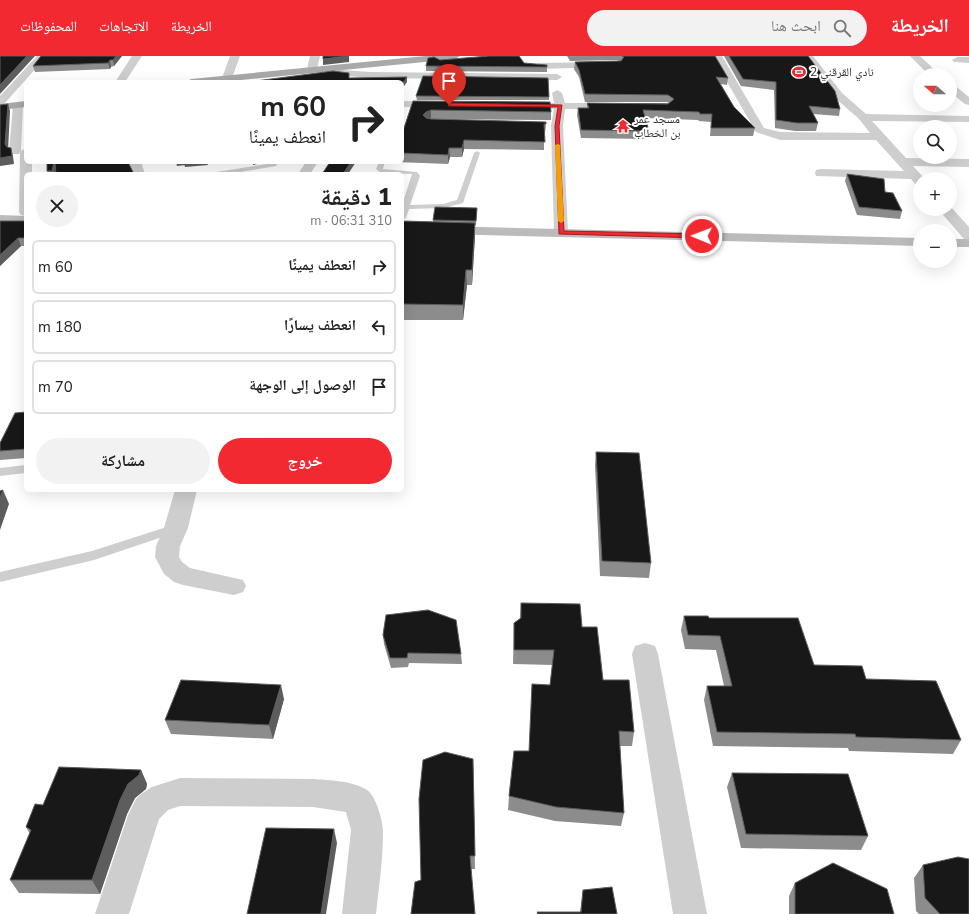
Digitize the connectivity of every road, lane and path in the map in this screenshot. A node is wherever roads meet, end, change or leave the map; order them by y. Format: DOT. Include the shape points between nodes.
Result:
graph roads {
  1 [pos="42,56"];
  2 [pos="137,56"];
  3 [pos="235,56"];
  4 [pos="315,56"];
  5 [pos="717,56"];
  6 [pos="808,56"];
  7 [pos="915,56"];
  8 [pos="458,60"];
  9 [pos="957,60"];
  10 [pos="969,60"];
  11 [pos="617,64"];
  12 [pos="525,66"];
  13 [pos="554,66"];
  14 [pos="928,68"];
  15 [pos="329,72"];
  16 [pos="310,74"];
  17 [pos="227,78"];
  18 [pos="121,80"];
  19 [pos="209,80"];
  20 [pos="260,80"];
  21 [pos="957,93"];
  22 [pos="0,102"];
  23 [pos="969,102"];
  24 [pos="23,103"];
  25 [pos="404,104"];
  26 [pos="449,105"];
  27 [pos="513,105"];
  28 [pos="560,106"];
  29 [pos="629,106"];
  30 [pos="0,107"];
  31 [pos="863,117"];
  32 [pos="969,119"];
  33 [pos="879,137"];
  34 [pos="22,151"];
  35 [pos="0,153"];
  36 [pos="477,153"];
  37 [pos="902,162"];
  38 [pos="381,164"];
  39 [pos="969,164"];
  40 [pos="274,166"];
  41 [pos="230,172"];
  42 [pos="404,172"];
  43 [pos="404,172"];
  44 [pos="821,173"];
  45 [pos="913,174"];
  46 [pos="913,178"];
  47 [pos="24,182"];
  48 [pos="404,207"];
  49 [pos="951,216"];
  50 [pos="0,219"];
  51 [pos="24,220"];
  52 [pos="404,229"];
  53 [pos="561,233"];
  54 [pos="969,236"];
  55 [pos="913,242"];
  56 [pos="957,243"];
  57 [pos="969,243"];
  58 [pos="24,469"];
  59 [pos="0,472"];
  60 [pos="185,492"];
  61 [pos="176,528"];
  62 [pos="0,577"];
  63 [pos="234,586"];
  64 [pos="645,654"];
  65 [pos="112,914"];
  66 [pos="358,914"];
  67 [pos="690,914"];
  1 -- 22 [label="street"];
  2 -- 18 [label="street"];
  3 -- 17 [label="street"];
  4 -- 16 [label="street"];
  5 -- 33 [label="street" via="760,130 764,132 780,136"];
  6 -- 31 [label="street" via="838,95"];
  7 -- 14 [label="street"];
  8 -- 15 [label="main road"];
  8 -- 16 [label="main road"];
  9 -- 10 [label="street"];
  11 -- 13 [label="street"];
  12 -- 13 [label="street"];
  13 -- 15 [label="street" via="370,75"];
  13 -- 28 [label="street" via="553,92"];
  15 -- 16 [label="main road"];
  16 -- 17 [label="main road"];
  16 -- 20 [label="main road"];
  17 -- 19 [label="main road"];
  21 -- 23 [label="street"];
  22 -- 24 [label="main road"];
  24 -- 30 [label="main road"];
  24 -- 34 [label="street"];
  25 -- 26 [label="street"];
  27 -- 28 [label="street"];
  28 -- 29 [label="street"];
  28 -- 53 [label="street" via="553,126"];
  31 -- 32 [label="street"];
  31 -- 33 [label="street"];
  33 -- 37 [label="street"];
  34 -- 35 [label="street"];
  34 -- 47 [label="street"];
  36 -- 48 [label="lane" via="460,201 444,206"];
  37 -- 39 [label="street"];
  37 -- 45 [label="street"];
  38 -- 43 [label="lane" via="379,169 381,170"];
  40 -- 41 [label="lane"];
  42 -- 48 [label="lane" via="415,173 416,176"];
  44 -- 46 [label="street"];
  49 -- 54 [label="street"];
  50 -- 51 [label="street"];
  52 -- 53 [label="street"];
  53 -- 55 [label="street"];
  56 -- 57 [label="street"];
  58 -- 59 [label="lane"];
  60 -- 61 [label="street"];
  61 -- 62 [label="lane" via="94,555"];
  61 -- 63 [label="street" via="168,546 167,557 173,568 183,576"];
  64 -- 67 [label="street"];
  65 -- 66 [label="street" via="147,808 166,794 180,792 312,793 356,800 362,807 367,830"];
}
